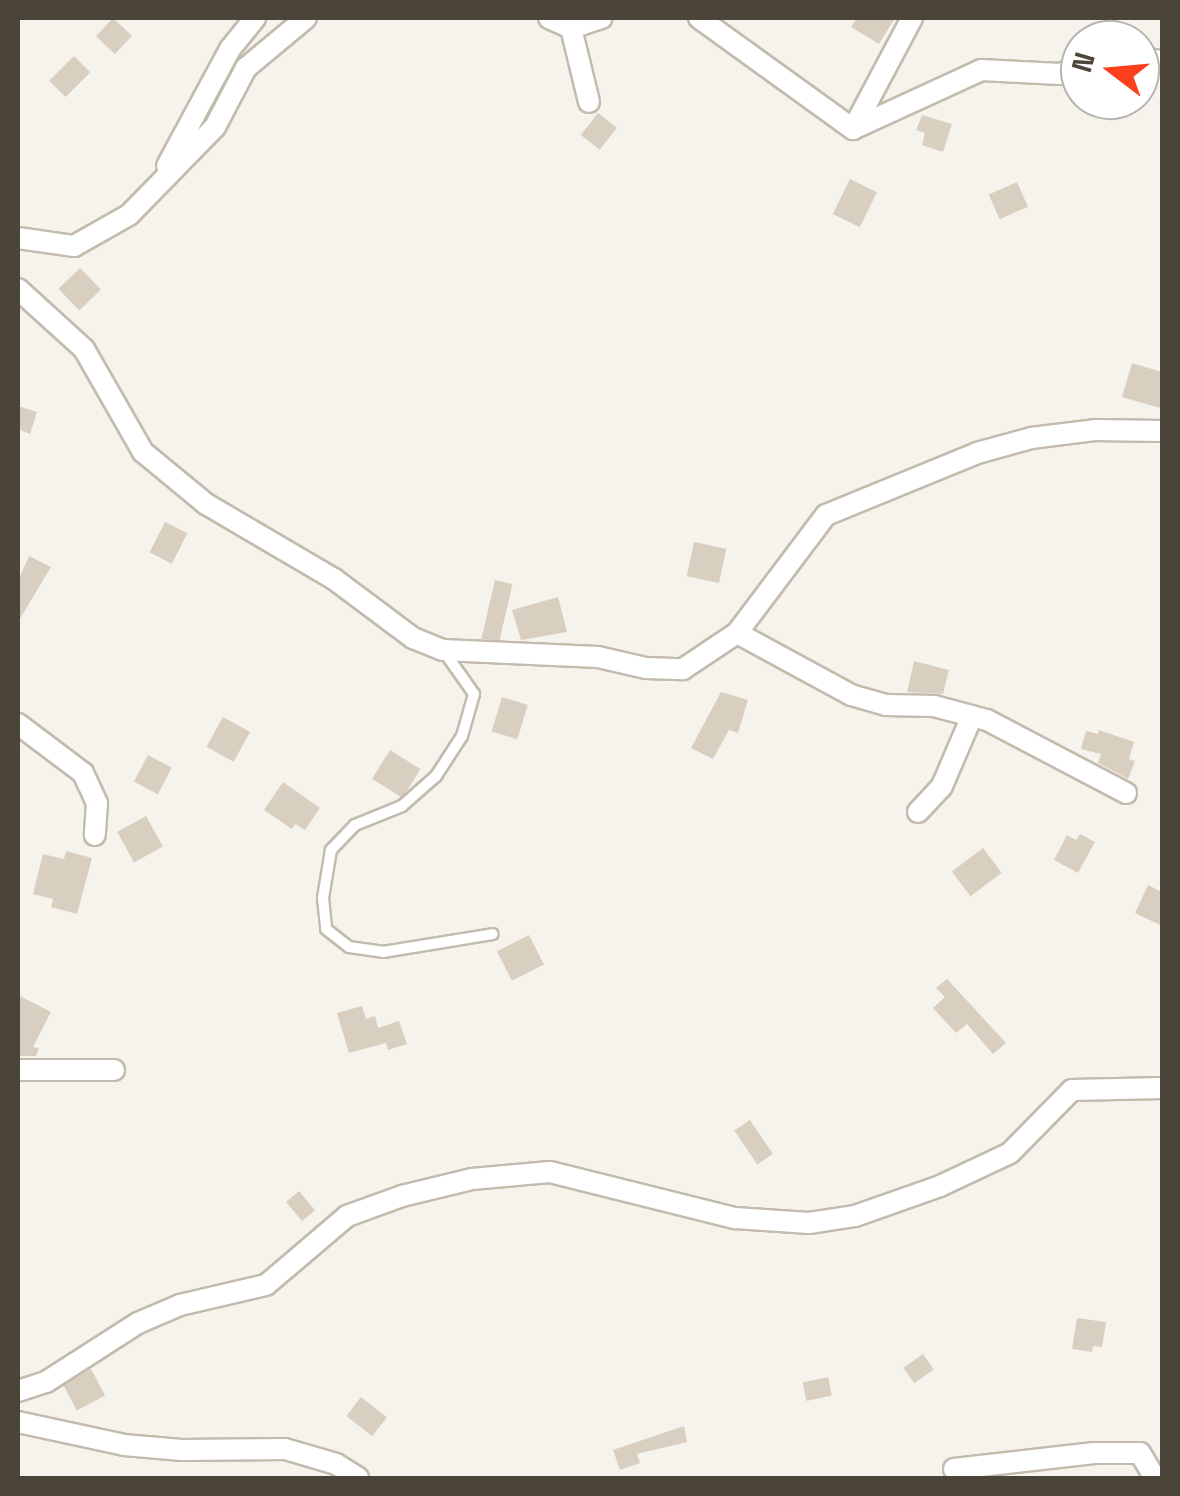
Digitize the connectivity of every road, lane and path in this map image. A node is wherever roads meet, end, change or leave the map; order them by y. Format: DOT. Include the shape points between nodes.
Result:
graph roads {
  1 [pos="254,18"];
  2 [pos="306,18"];
  3 [pos="548,18"];
  4 [pos="601,18"];
  5 [pos="698,18"];
  6 [pos="912,18"];
  7 [pos="571,28"];
  8 [pos="1060,74"];
  9 [pos="589,102"];
  10 [pos="853,129"];
  11 [pos="168,179"];
  12 [pos="18,238"];
  13 [pos="18,288"];
  14 [pos="1162,431"];
  15 [pos="737,633"];
  16 [pos="443,650"];
  17 [pos="972,716"];
  18 [pos="18,724"];
  19 [pos="1126,793"];
  20 [pos="918,812"];
  21 [pos="95,835"];
  22 [pos="493,934"];
  23 [pos="18,1070"];
  24 [pos="114,1070"];
  25 [pos="1162,1088"];
  26 [pos="18,1392"];
  27 [pos="18,1422"];
  28 [pos="954,1469"];
  29 [pos="358,1478"];
  30 [pos="1156,1478"];
  1 -- 11 [label="street" via="164,170"];
  2 -- 11 [label="street" via="246,68 215,127"];
  3 -- 7 [label="street"];
  4 -- 7 [label="street"];
  5 -- 10 [label="street"];
  6 -- 10 [label="street"];
  7 -- 9 [label="street"];
  8 -- 10 [label="street" via="981,70"];
  11 -- 12 [label="street" via="130,215 74,246"];
  13 -- 16 [label="street" via="84,349 143,452 206,504 334,579 413,638"];
  14 -- 15 [label="street" via="1031,438 862,497 826,515"];
  15 -- 16 [label="street" via="683,669 598,657"];
  15 -- 17 [label="street" via="851,696"];
  16 -- 22 [label="lane" via="474,694 462,736 436,776 402,806 355,825 331,850 322,898 326,929 348,947 382,952"];
  17 -- 19 [label="street"];
  17 -- 20 [label="street" via="942,786"];
  18 -- 21 [label="street" via="83,772 97,803"];
  23 -- 24 [label="street"];
  25 -- 26 [label="street" via="1072,1090 1010,1153 940,1186 840,1218 734,1218 550,1172 472,1179 402,1196 346,1216 266,1285 180,1305 138,1323 46,1382"];
  27 -- 29 [label="street" via="182,1450 285,1448"];
  28 -- 30 [label="street" via="1140,1454"];
}
